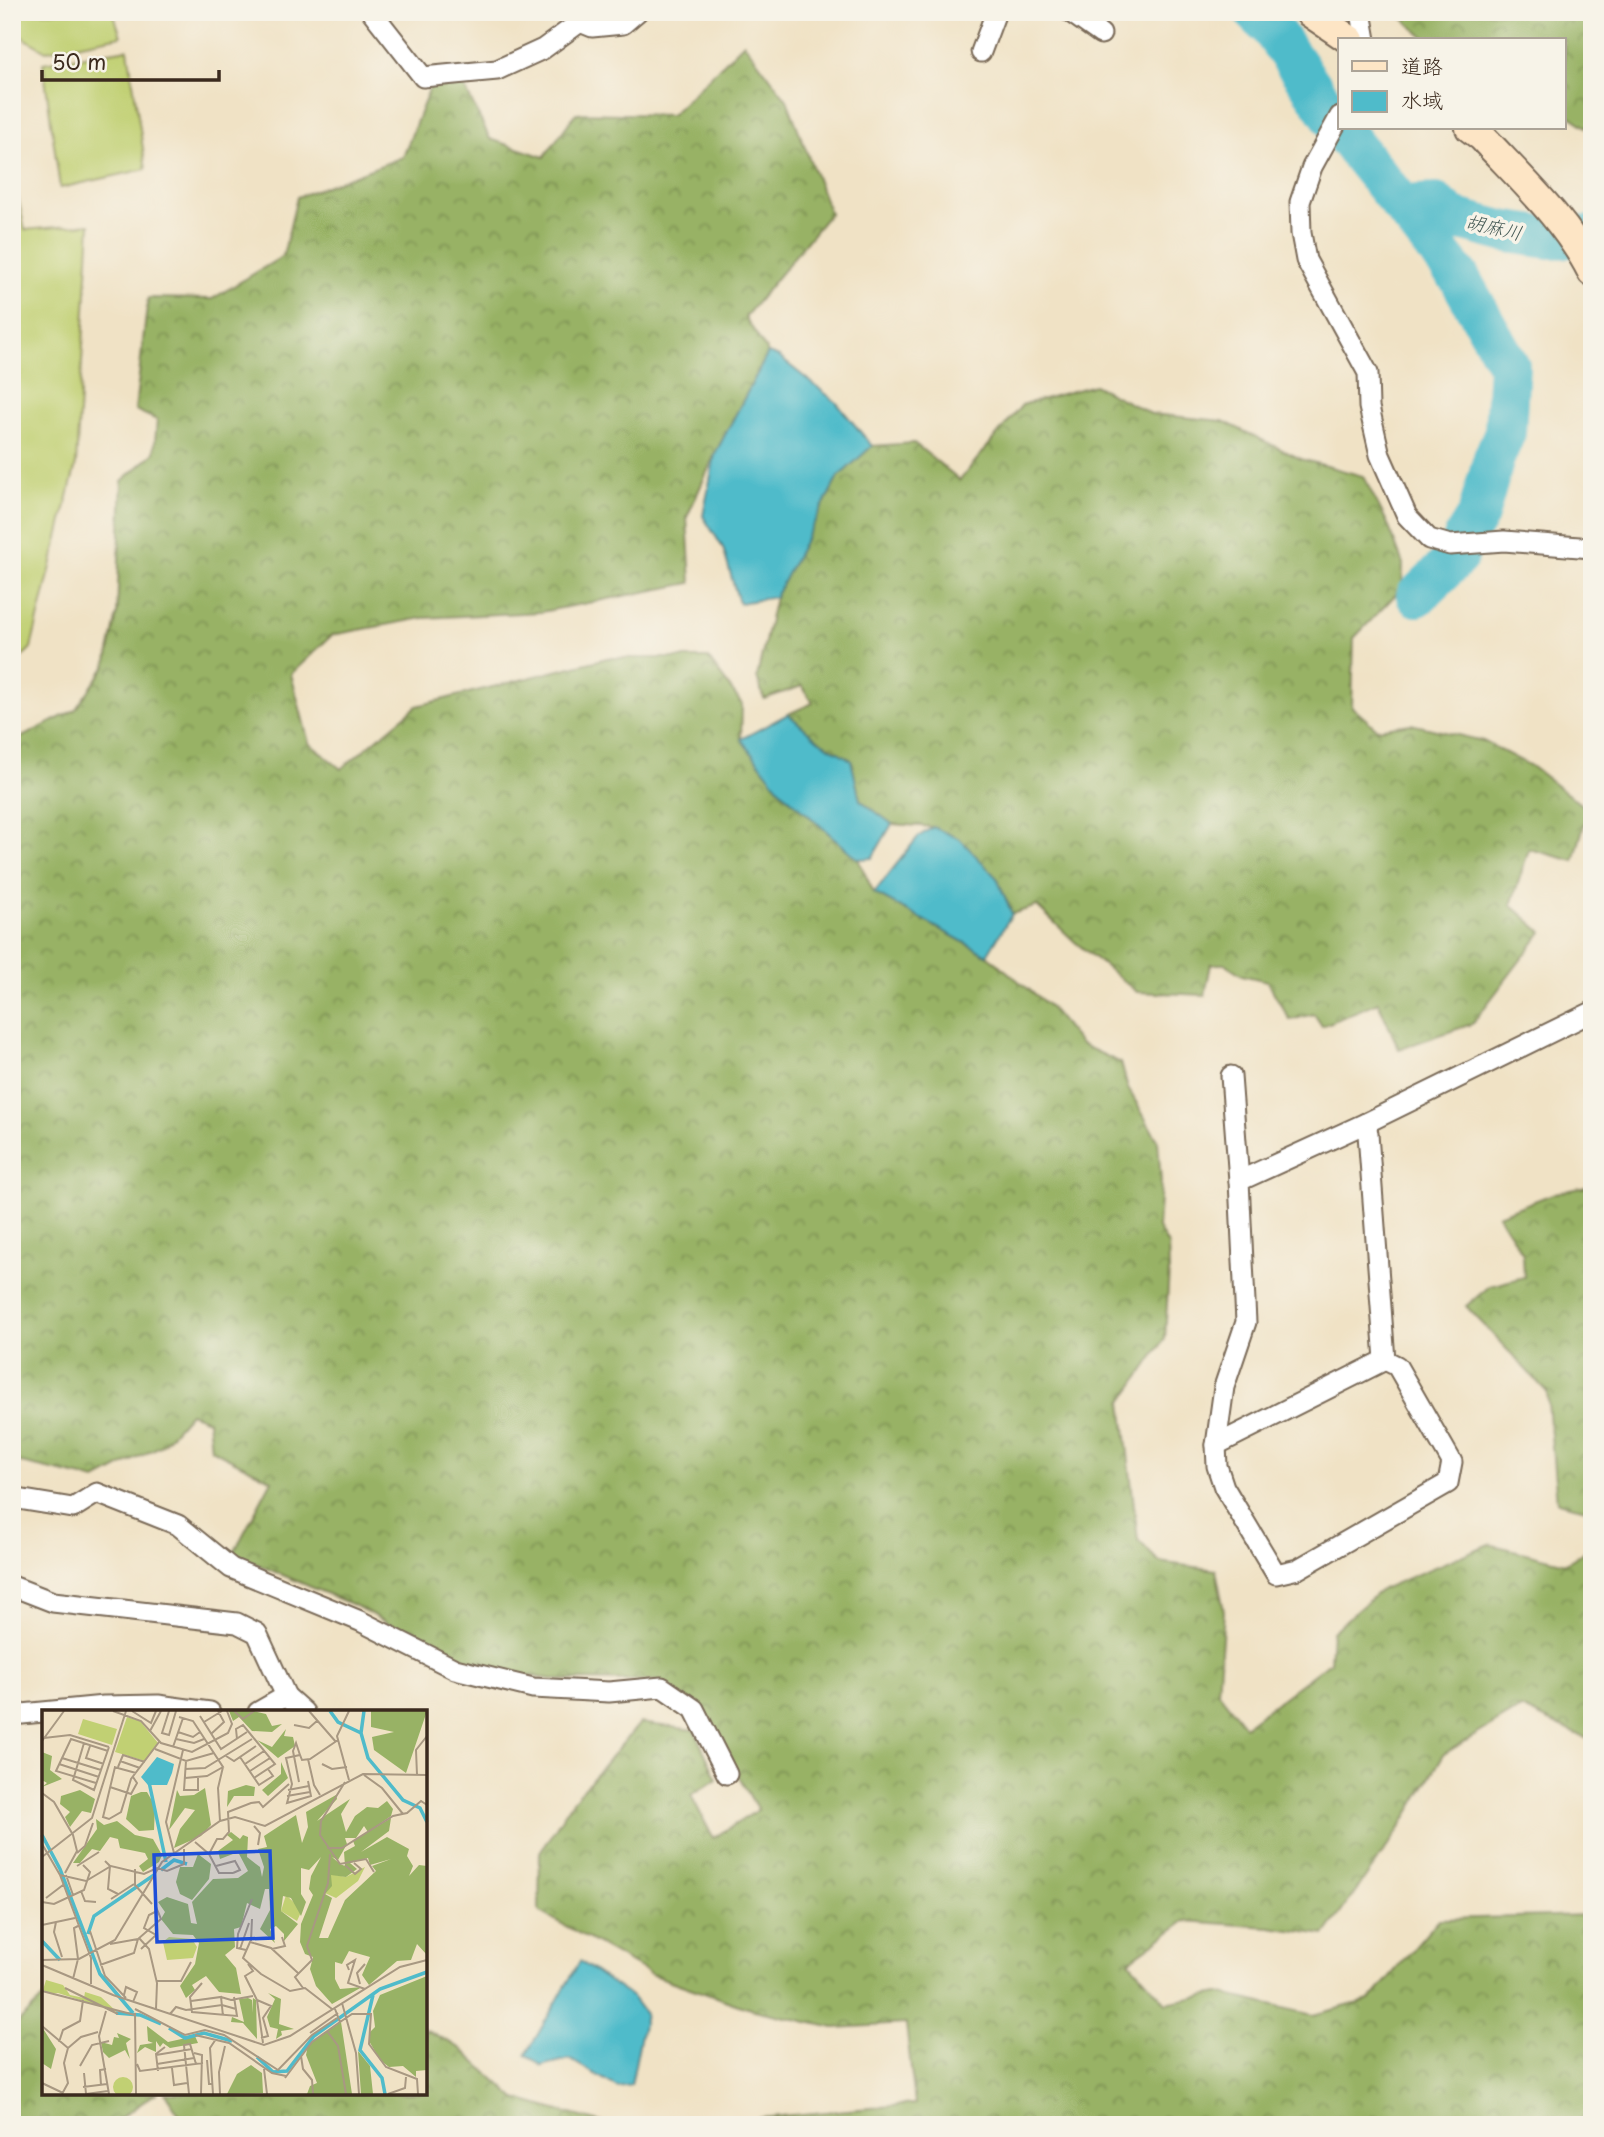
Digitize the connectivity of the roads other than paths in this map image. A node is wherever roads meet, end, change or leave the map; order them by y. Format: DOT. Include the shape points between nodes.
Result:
graph roads {
  1 [pos="372,12"];
  2 [pos="638,12"];
  3 [pos="996,12"];
  4 [pos="1070,12"];
  5 [pos="1309,12"];
  6 [pos="1361,12"];
  7 [pos="579,17"];
  8 [pos="1101,34"];
  9 [pos="1347,38"];
  10 [pos="1366,38"];
  11 [pos="981,52"];
  12 [pos="1338,120"];
  13 [pos="1473,130"];
  14 [pos="1592,272"];
  15 [pos="1592,548"];
  16 [pos="1592,1012"];
  17 [pos="1231,1076"];
  18 [pos="1366,1123"];
  19 [pos="1239,1181"];
  20 [pos="1385,1360"];
  21 [pos="1216,1445"];
  22 [pos="12,1498"];
  23 [pos="12,1586"];
  24 [pos="286,1696"];
  25 [pos="63,1710"];
  26 [pos="195,1710"];
  27 [pos="262,1710"];
  28 [pos="302,1710"];
  29 [pos="42,1712"];
  30 [pos="12,1715"];
  31 [pos="727,1774"];
  1 -- 7 [label="street" via="423,76 497,70 543,49"];
  2 -- 7 [label="street" via="623,24 592,27"];
  3 -- 11 [label="street"];
  4 -- 8 [label="street"];
  5 -- 9 [label="street"];
  6 -- 10 [label="street"];
  12 -- 15 [label="street" via="1312,167 1300,202 1301,233 1306,260 1368,373 1368,407 1380,455 1407,516 1429,539 1450,545 1504,541"];
  13 -- 14 [label="street" via="1559,222"];
  16 -- 18 [label="street"];
  17 -- 19 [label="street"];
  18 -- 19 [label="street"];
  18 -- 20 [label="street"];
  19 -- 21 [label="street" via="1246,1322 1224,1387"];
  20 -- 21 [label="street"];
  20 -- 21 [label="street" via="1397,1366 1452,1462 1448,1483 1298,1569 1276,1574 1224,1487"];
  22 -- 31 [label="street" via="73,1508 97,1493 178,1525 231,1568 360,1621 455,1670 533,1688 609,1692 662,1687 694,1710"];
  23 -- 24 [label="street" via="53,1602 237,1623 257,1633"];
  24 -- 27 [label="street"];
  24 -- 28 [label="street"];
  25 -- 26 [label="street" via="158,1705"];
  29 -- 30 [label="street"];
}
